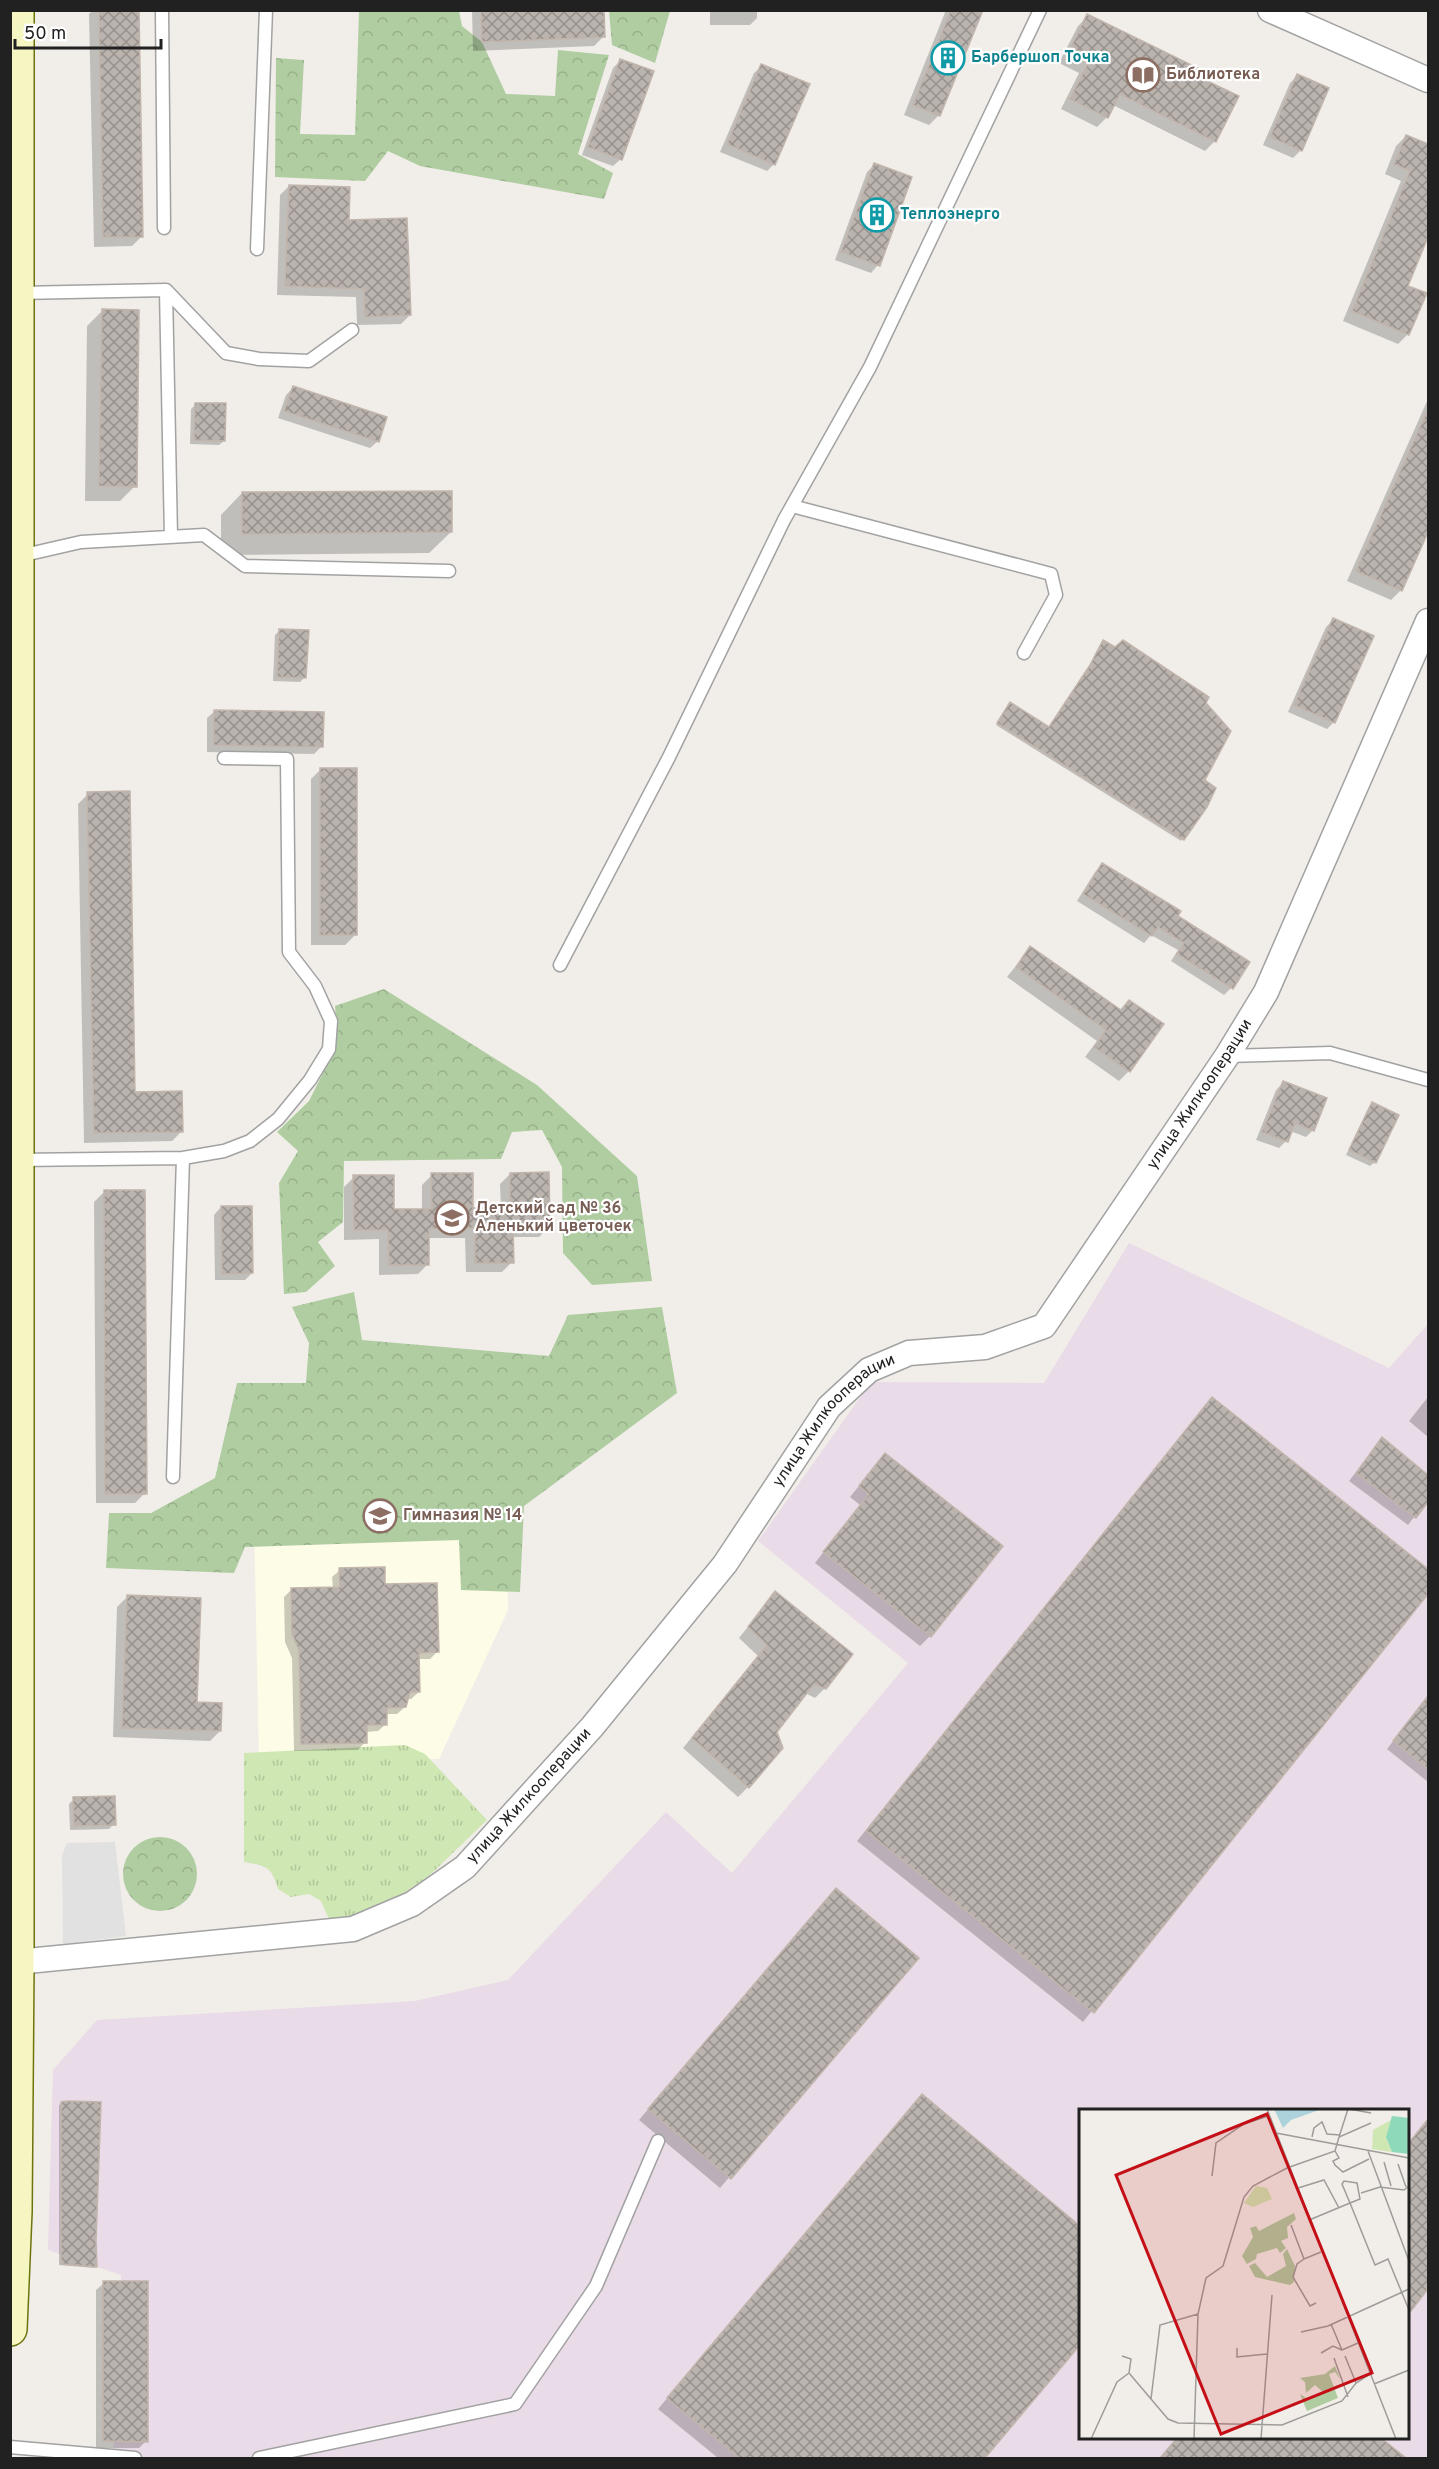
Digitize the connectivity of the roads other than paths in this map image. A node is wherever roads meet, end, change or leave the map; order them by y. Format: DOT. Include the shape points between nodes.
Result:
graph roads {
  1 [pos="17,10"];
  2 [pos="162,10"];
  3 [pos="266,10"];
  4 [pos="1040,10"];
  5 [pos="1270,10"];
  6 [pos="1428,80"];
  7 [pos="164,228"];
  8 [pos="257,249"];
  9 [pos="166,290"];
  10 [pos="17,293"];
  11 [pos="352,330"];
  12 [pos="792,506"];
  13 [pos="171,537"];
  14 [pos="13,557"];
  15 [pos="449,571"];
  16 [pos="1428,621"];
  17 [pos="1024,653"];
  18 [pos="224,758"];
  19 [pos="560,965"];
  20 [pos="1227,1056"];
  21 [pos="1428,1080"];
  22 [pos="183,1158"];
  23 [pos="17,1160"];
  24 [pos="14,1460"];
  25 [pos="173,1477"];
  26 [pos="14,1762"];
  27 [pos="14,1812"];
  28 [pos="14,1961"];
  29 [pos="658,2141"];
  30 [pos="13,2214"];
  31 [pos="11,2310"];
  32 [pos="10,2330"];
  33 [pos="10,2447"];
  34 [pos="135,2458"];
  35 [pos="259,2458"];
  1 -- 10 [label="main road"];
  2 -- 7 [label="lane"];
  3 -- 8 [label="lane"];
  4 -- 12 [label="lane" via="870,367"];
  5 -- 6 [label="street"];
  9 -- 10 [label="lane"];
  9 -- 11 [label="lane" via="226,353 309,361"];
  9 -- 13 [label="lane"];
  10 -- 14 [label="main road"];
  12 -- 17 [label="lane" via="1051,574 1056,595"];
  12 -- 19 [label="lane" via="669,757"];
  13 -- 14 [label="lane" via="81,542"];
  13 -- 15 [label="lane" via="204,535 245,566"];
  14 -- 23 [label="main road"];
  16 -- 20 [label="street, улица Жилкооперации" via="1266,992"];
  18 -- 22 [label="lane" via="287,759 289,952 315,986 332,1021 329,1049 278,1119 250,1141 224,1151"];
  20 -- 21 [label="lane" via="1330,1053"];
  20 -- 28 [label="street, улица Жилкооперации" via="1044,1326 985,1347 909,1353 869,1370 829,1407 725,1564 592,1727 465,1867 412,1904 352,1929"];
  22 -- 23 [label="lane"];
  22 -- 25 [label="lane"];
  23 -- 24 [label="main road"];
  24 -- 26 [label="main road"];
  26 -- 27 [label="main road"];
  27 -- 28 [label="main road"];
  28 -- 30 [label="main road"];
  29 -- 35 [label="lane" via="596,2286 515,2404"];
  30 -- 31 [label="main road"];
  31 -- 32 [label="main road"];
  33 -- 34 [label="lane"];
}
